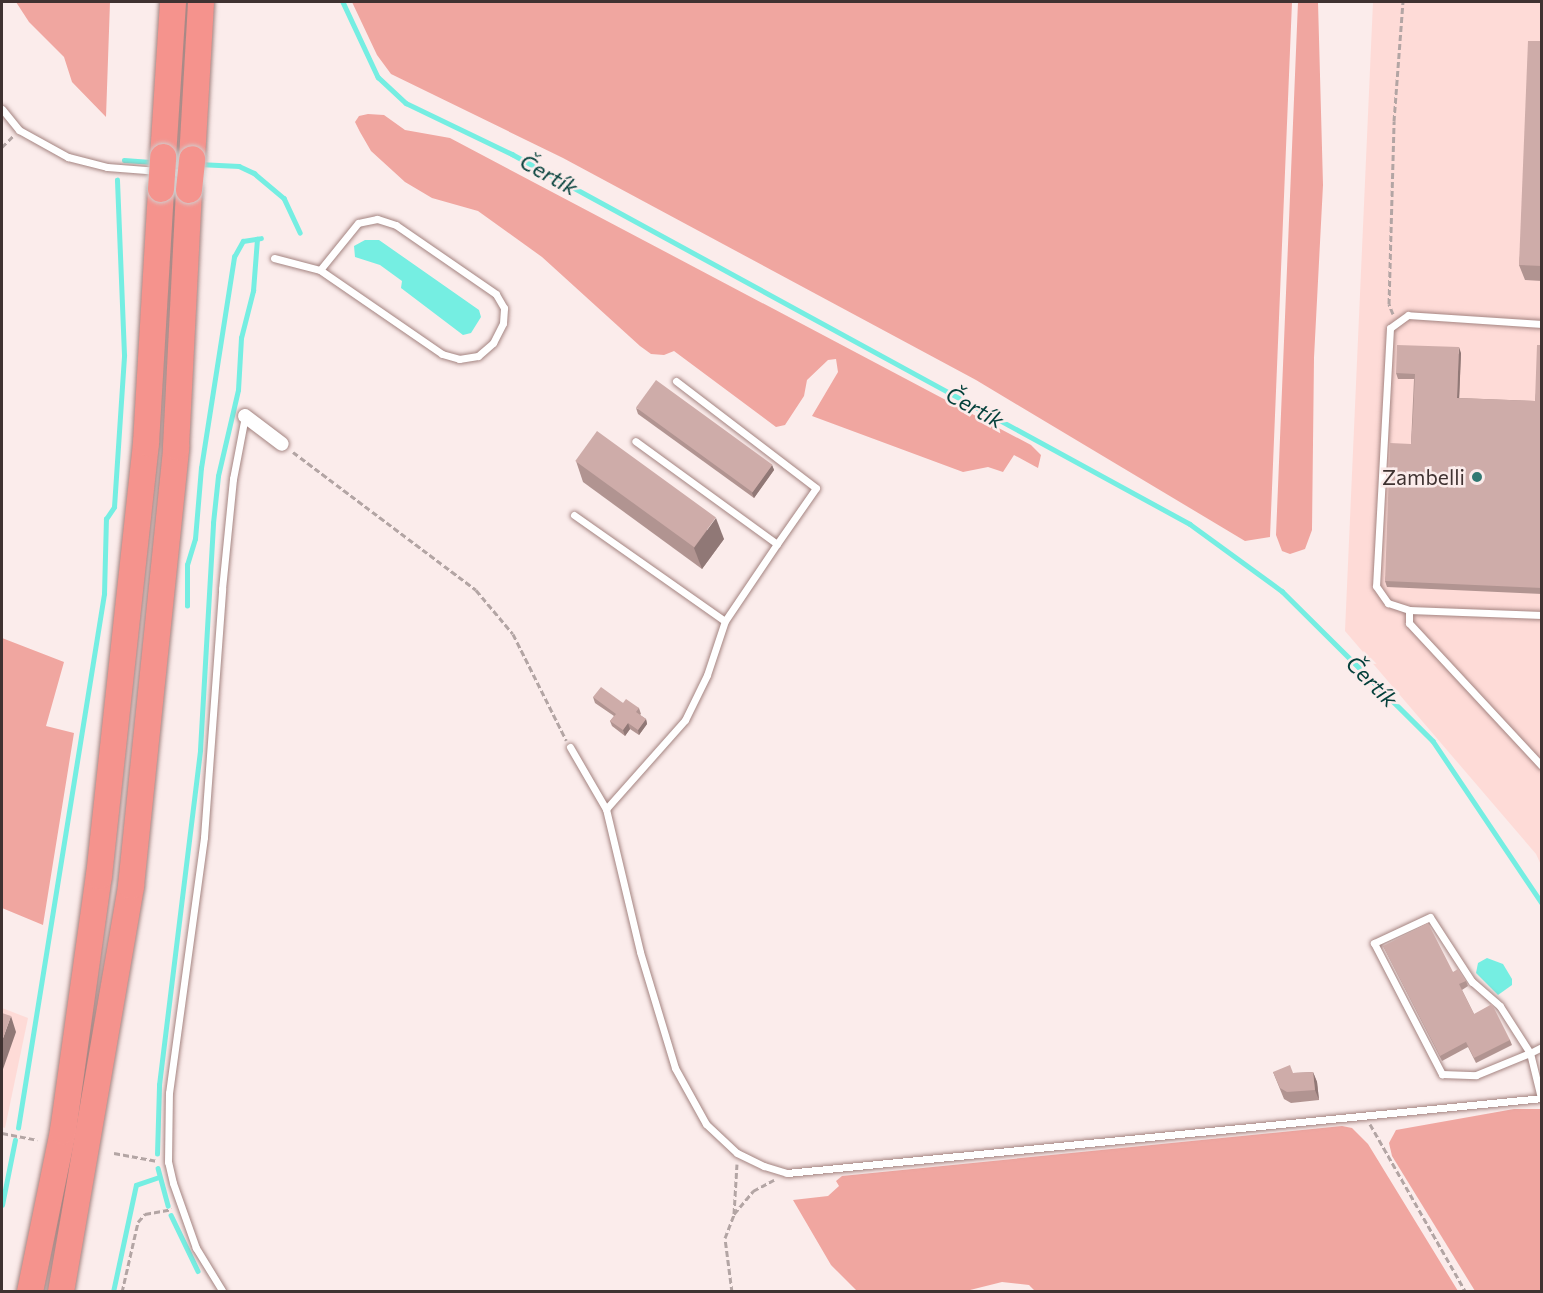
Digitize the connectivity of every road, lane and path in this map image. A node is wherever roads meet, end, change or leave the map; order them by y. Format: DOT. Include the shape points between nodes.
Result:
graph roads {
  1 [pos="173,2"];
  2 [pos="201,2"];
  3 [pos="1403,2"];
  4 [pos="2,109"];
  5 [pos="193,174"];
  6 [pos="274,258"];
  7 [pos="320,270"];
  8 [pos="1396,321"];
  9 [pos="1542,324"];
  10 [pos="676,381"];
  11 [pos="245,416"];
  12 [pos="635,441"];
  13 [pos="282,444"];
  14 [pos="574,515"];
  15 [pos="777,543"];
  16 [pos="1409,610"];
  17 [pos="1542,615"];
  18 [pos="725,621"];
  19 [pos="570,747"];
  20 [pos="1542,766"];
  21 [pos="606,809"];
  22 [pos="1542,1047"];
  23 [pos="1530,1053"];
  24 [pos="1541,1098"];
  25 [pos="1367,1116"];
  26 [pos="2,1133"];
  27 [pos="37,1140"];
  28 [pos="114,1153"];
  29 [pos="737,1153"];
  30 [pos="168,1162"];
  31 [pos="787,1173"];
  32 [pos="180,1207"];
  33 [pos="735,1214"];
  34 [pos="30,1292"];
  35 [pos="61,1292"];
  36 [pos="122,1292"];
  37 [pos="222,1292"];
  38 [pos="732,1292"];
  39 [pos="1466,1292"];
  1 -- 34 [label="highway, bridge" via="146,443 99,876 63,1131"];
  2 -- 5 [label="highway"];
  3 -- 8 [label="path" via="1394,121 1389,304"];
  4 -- 5 [label="lane" via="19,130 68,158 107,167"];
  5 -- 35 [label="highway" via="176,447 130,886"];
  6 -- 7 [label="lane"];
  7 -- 7 [label="lane" via="442,354 459,359 478,356 493,343 503,323 504,308 496,294 396,225 377,219 358,223 351,229"];
  8 -- 9 [label="lane" via="1408,315"];
  8 -- 16 [label="lane" via="1386,342 1376,586 1388,603"];
  10 -- 15 [label="lane" via="816,488"];
  11 -- 13 [label="street"];
  11 -- 30 [label="lane" via="233,479 222,589 204,837 169,1092"];
  12 -- 15 [label="lane"];
  13 -- 19 [label="path" via="476,590 513,634"];
  14 -- 18 [label="lane"];
  15 -- 18 [label="lane"];
  16 -- 17 [label="lane"];
  16 -- 20 [label="lane" via="1409,623"];
  18 -- 21 [label="lane" via="698,698 685,720"];
  19 -- 21 [label="lane"];
  21 -- 29 [label="lane" via="640,952 675,1068 706,1124"];
  22 -- 23 [label="lane"];
  23 -- 23 [label="lane" via="1500,1006 1472,982 1430,917 1374,943 1442,1074 1476,1075"];
  23 -- 24 [label="lane"];
  24 -- 25 [label="lane"];
  25 -- 31 [label="lane"];
  25 -- 39 [label="path" via="1374,1136"];
  26 -- 27 [label="path"];
  28 -- 30 [label="path"];
  29 -- 31 [label="lane"];
  29 -- 33 [label="path"];
  30 -- 32 [label="lane"];
  31 -- 33 [label="path" via="753,1191"];
  32 -- 36 [label="path" via="145,1214 138,1222"];
  32 -- 37 [label="lane" via="196,1248"];
  33 -- 38 [label="path" via="725,1238"];
}
